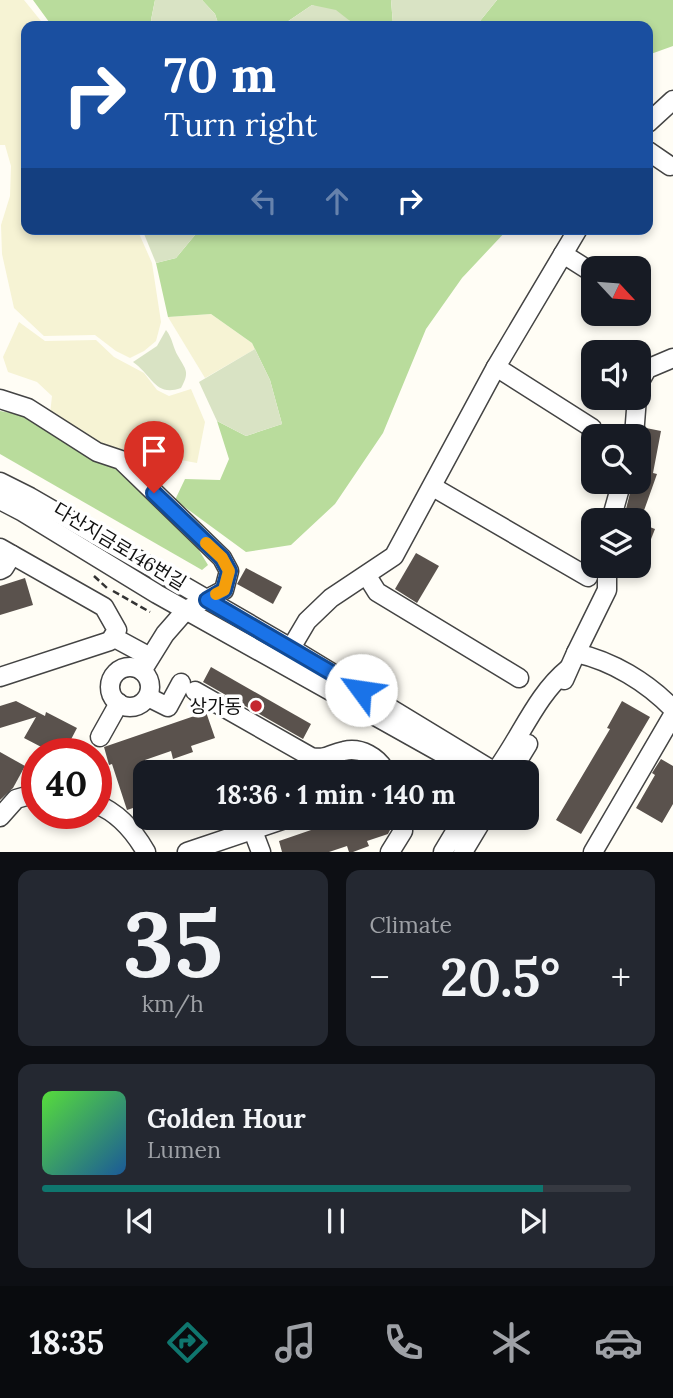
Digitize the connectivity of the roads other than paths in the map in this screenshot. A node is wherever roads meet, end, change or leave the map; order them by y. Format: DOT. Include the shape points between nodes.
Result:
graph roads {
  1 [pos="673,100"];
  2 [pos="653,118"];
  3 [pos="653,154"];
  4 [pos="670,166"];
  5 [pos="574,235"];
  6 [pos="563,254"];
  7 [pos="581,265"];
  8 [pos="673,358"];
  9 [pos="496,367"];
  10 [pos="651,367"];
  11 [pos="0,399"];
  12 [pos="587,424"];
  13 [pos="0,482"];
  14 [pos="433,487"];
  15 [pos="0,500"];
  16 [pos="6,552"];
  17 [pos="0,570"];
  18 [pos="581,574"];
  19 [pos="367,576"];
  20 [pos="607,578"];
  21 [pos="207,600"];
  22 [pos="186,610"];
  23 [pos="113,637"];
  24 [pos="291,648"];
  25 [pos="572,661"];
  26 [pos="146,664"];
  27 [pos="0,677"];
  28 [pos="519,678"];
  29 [pos="148,697"];
  30 [pos="118,703"];
  31 [pos="673,709"];
  32 [pos="673,715"];
  33 [pos="100,737"];
  34 [pos="378,760"];
  35 [pos="446,760"];
  36 [pos="475,760"];
  37 [pos="504,760"];
  38 [pos="518,760"];
  39 [pos="21,798"];
  40 [pos="112,811"];
  41 [pos="0,817"];
  42 [pos="403,830"];
  43 [pos="456,830"];
  44 [pos="477,830"];
  45 [pos="253,831"];
  46 [pos="146,852"];
  47 [pos="187,852"];
  48 [pos="261,852"];
  49 [pos="390,852"];
  50 [pos="443,852"];
  51 [pos="464,852"];
  52 [pos="593,852"];
  1 -- 2 [label="street"];
  3 -- 4 [label="street"];
  5 -- 6 [label="street"];
  6 -- 7 [label="street"];
  6 -- 9 [label="street"];
  8 -- 10 [label="street"];
  9 -- 12 [label="street"];
  9 -- 14 [label="street"];
  11 -- 21 [label="street" via="29,408 97,452 121,460 222,558 229,571 227,583"];
  13 -- 21 [label="street, 다산지금로146번길"];
  14 -- 18 [label="street"];
  14 -- 19 [label="street" via="394,556"];
  15 -- 22 [label="street, 다산지금로146번길"];
  16 -- 17 [label="street"];
  16 -- 23 [label="street" via="104,607 117,630"];
  19 -- 24 [label="street" via="331,598 307,621"];
  19 -- 28 [label="street" via="377,592"];
  20 -- 25 [label="street" via="607,590"];
  21 -- 22 [label="street"];
  21 -- 24 [label="street, 다산지금로146번길"];
  22 -- 26 [label="street"];
  22 -- 35 [label="street, 다산지금로146번길"];
  23 -- 26 [label="street"];
  23 -- 27 [label="street"];
  24 -- 36 [label="street, 다산지금로146번길"];
  25 -- 31 [label="street" via="613,664"];
  25 -- 37 [label="street, 다산지금로146번길" via="552,681"];
  25 -- 38 [label="street" via="562,687"];
  26 -- 29 [label="street"];
  26 -- 30 [label="street" via="115,674 111,692"];
  29 -- 30 [label="street" via="133,708"];
  29 -- 34 [label="street" via="168,708 188,687 311,757 323,759 346,750 365,752"];
  30 -- 33 [label="street"];
  32 -- 52 [label="street"];
  39 -- 41 [label="street"];
  40 -- 46 [label="street"];
  42 -- 49 [label="street"];
  43 -- 50 [label="street"];
  44 -- 51 [label="street"];
  45 -- 47 [label="street"];
  45 -- 48 [label="street"];
}
